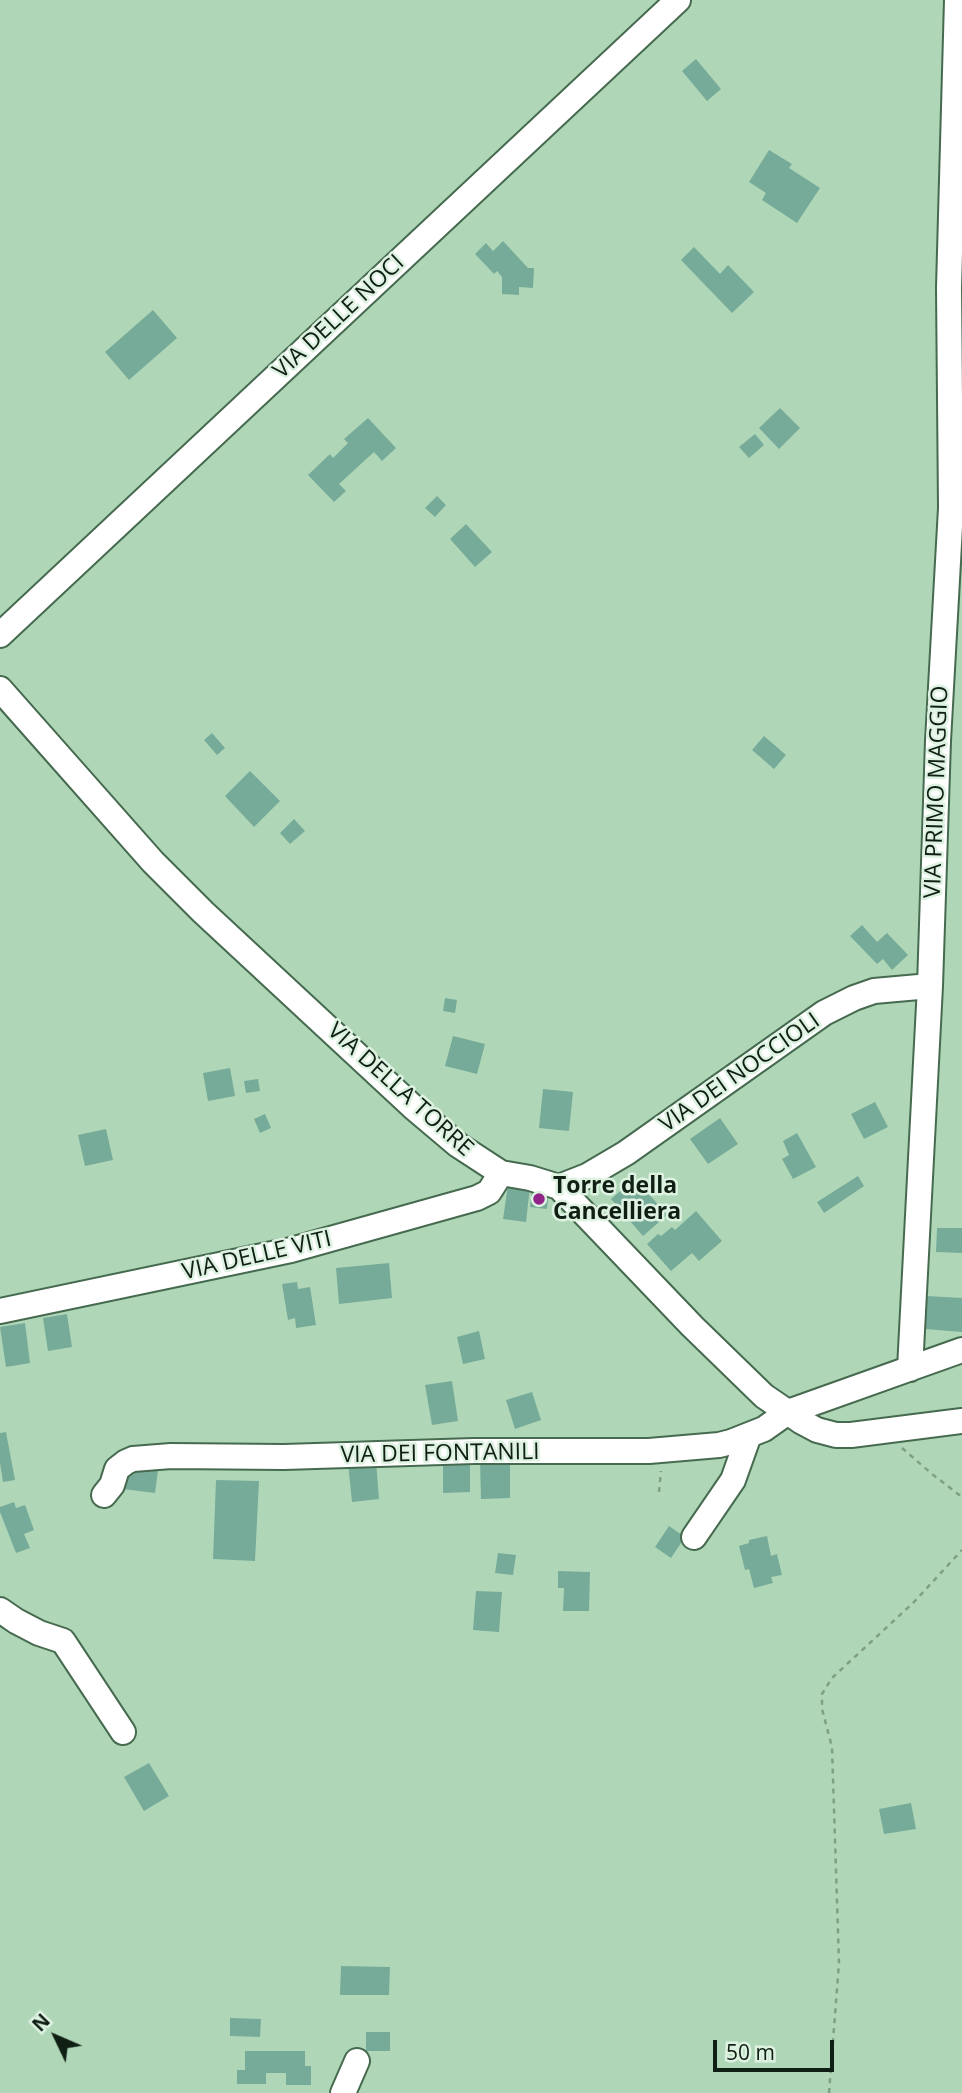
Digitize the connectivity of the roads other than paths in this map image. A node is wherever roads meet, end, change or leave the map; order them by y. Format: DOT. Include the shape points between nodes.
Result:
graph roads {
  1 [pos="678,0"];
  2 [pos="957,0"];
  3 [pos="0,635"];
  4 [pos="0,689"];
  5 [pos="930,986"];
  6 [pos="501,1173"];
  7 [pos="559,1187"];
  8 [pos="0,1311"];
  9 [pos="962,1350"];
  10 [pos="910,1369"];
  11 [pos="788,1412"];
  12 [pos="962,1421"];
  13 [pos="749,1435"];
  14 [pos="104,1494"];
  15 [pos="694,1537"];
  16 [pos="0,1610"];
  17 [pos="123,1732"];
  18 [pos="357,2061"];
  19 [pos="343,2093"];
  1 -- 3 [label="street, VIA DELLE NOCI"];
  2 -- 5 [label="street, VIA PRIMO MAGGIO" via="948,288 951,508"];
  4 -- 6 [label="street, VIA DELLA TORRE" via="203,912 428,1121"];
  5 -- 7 [label="street, VIA DEI NOCCIOLI" via="874,991 824,1013 633,1148"];
  5 -- 10 [label="street, VIA PRIMO MAGGIO"];
  6 -- 7 [label="street, VIA DELLA TORRE"];
  6 -- 8 [label="street, VIA DELLE VITI" via="489,1192 477,1198 291,1250"];
  7 -- 11 [label="street, VIA DELLA TORRE" via="745,1379"];
  9 -- 10 [label="street"];
  10 -- 11 [label="street"];
  11 -- 12 [label="street, VIA DELLA TORRE" via="817,1430 843,1436"];
  11 -- 13 [label="street, VIA DEI FONTANILI"];
  13 -- 14 [label="street, VIA DEI FONTANILI" via="719,1445 649,1451 158,1457 126,1461"];
  13 -- 15 [label="street" via="733,1480"];
  16 -- 17 [label="street" via="16,1622 63,1641"];
  18 -- 19 [label="street"];
}
